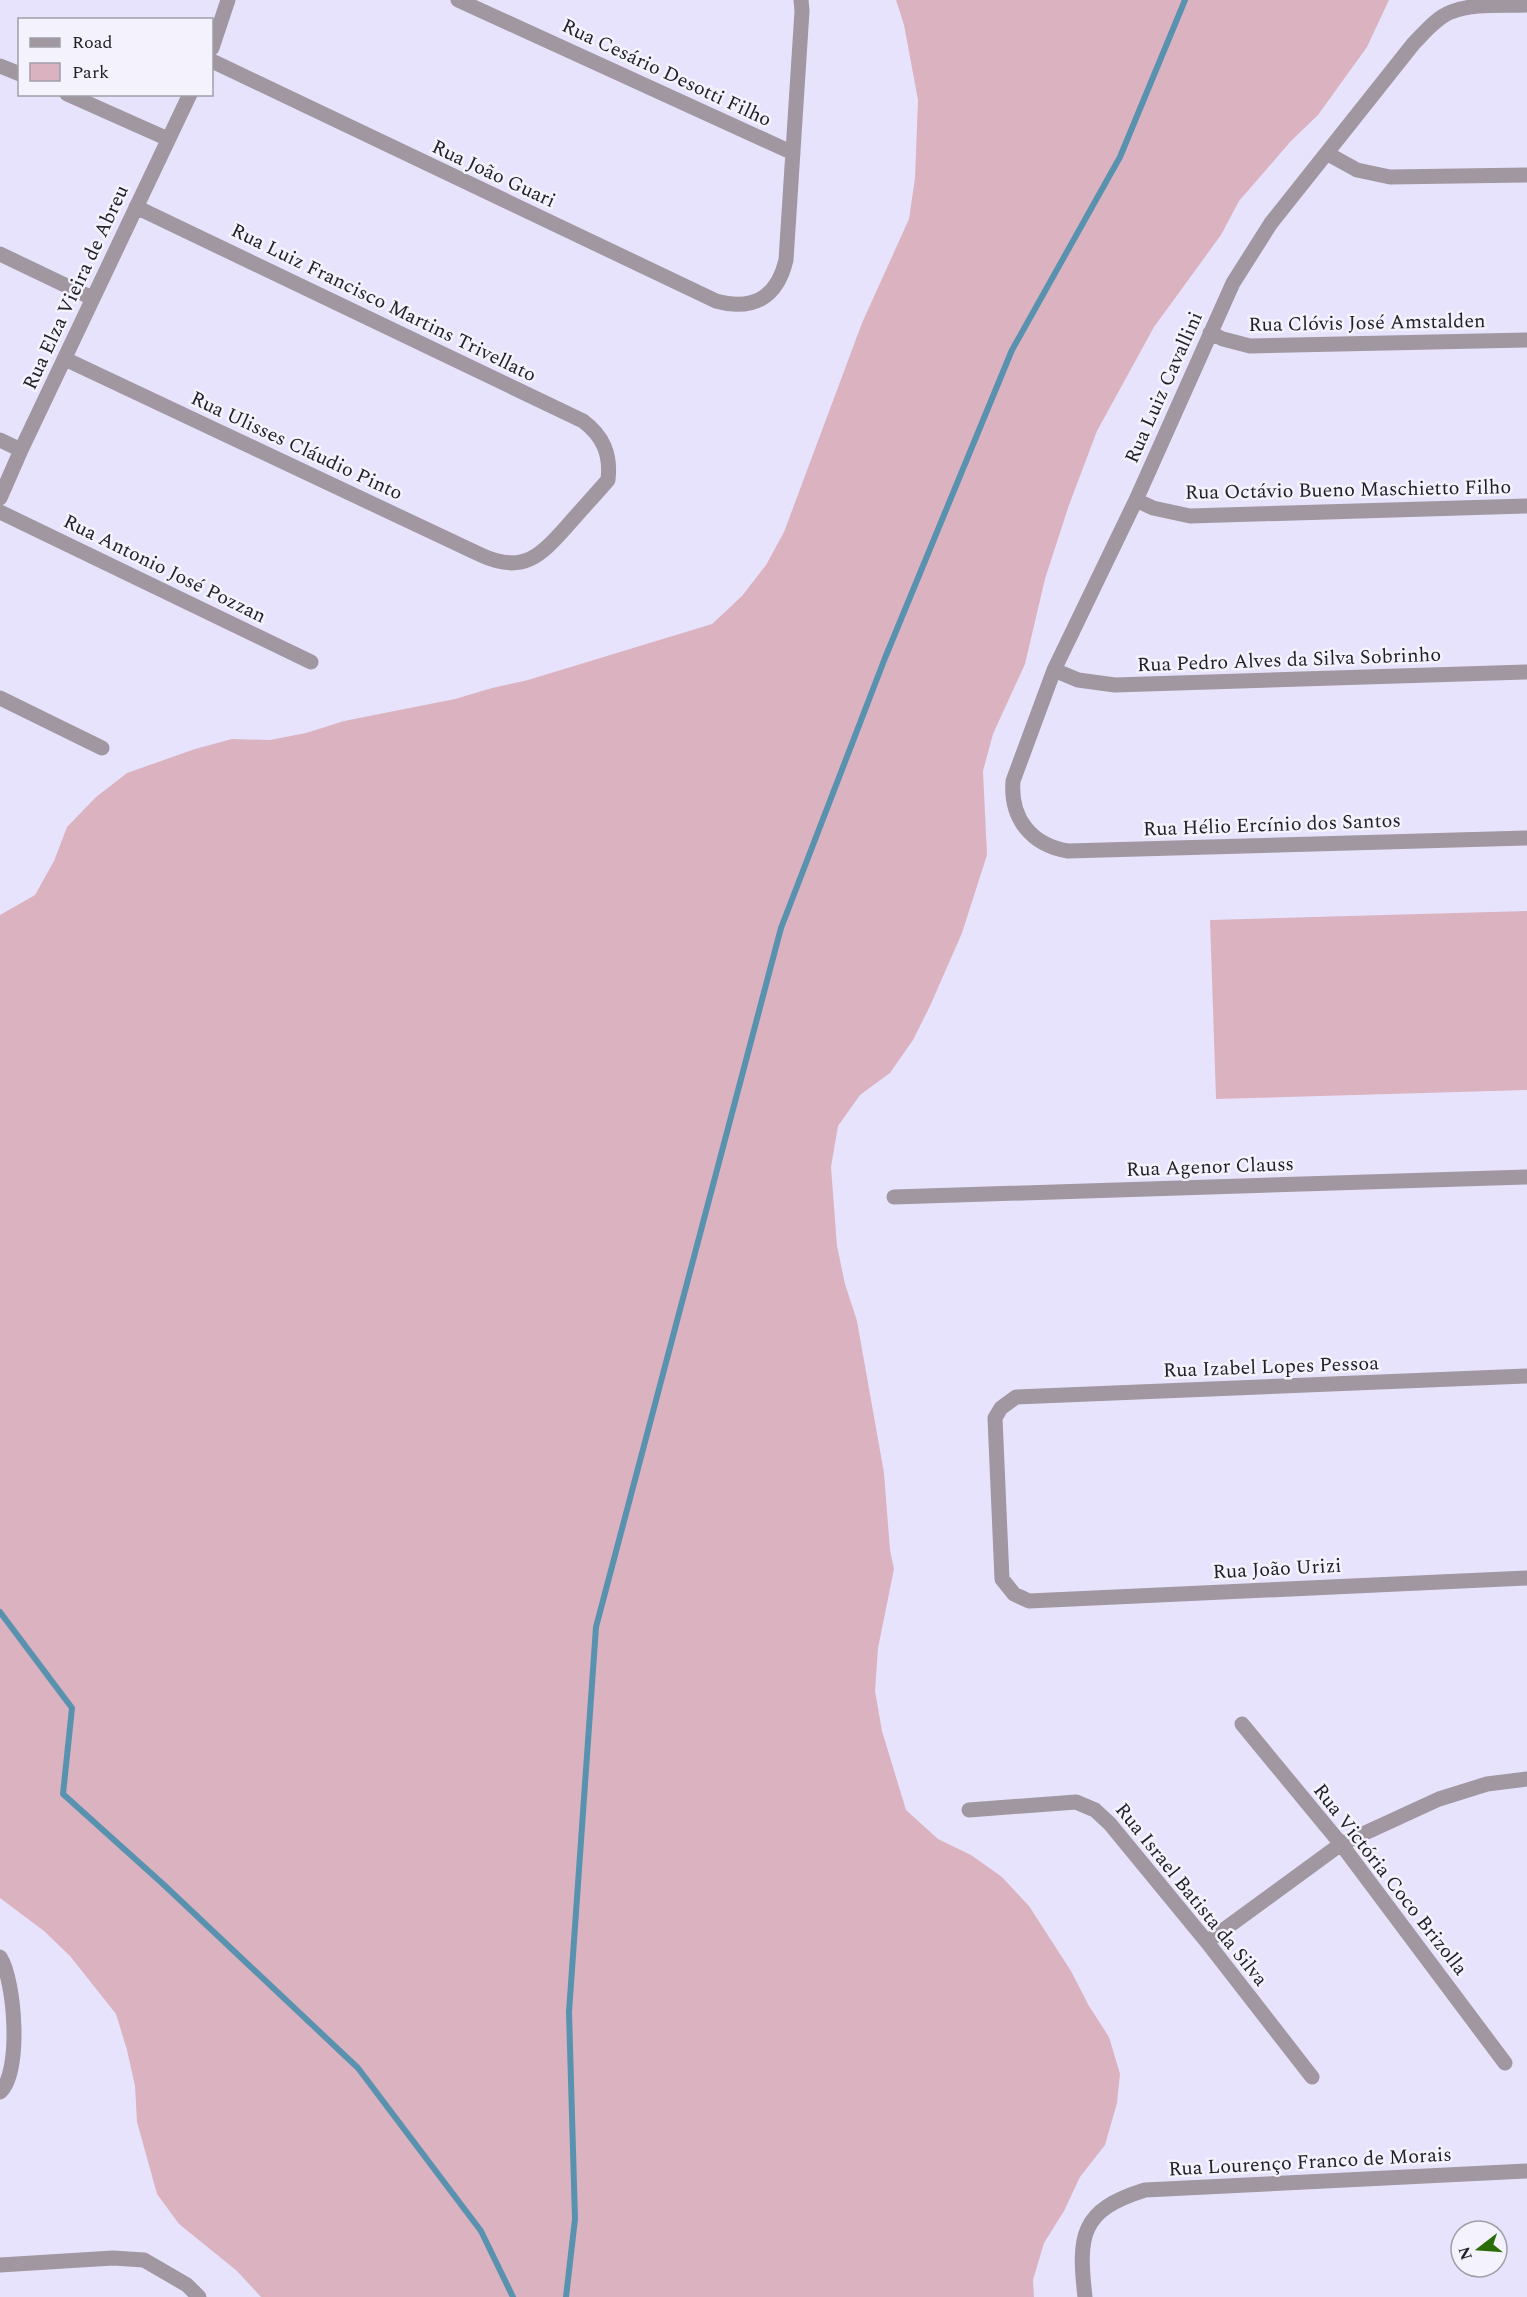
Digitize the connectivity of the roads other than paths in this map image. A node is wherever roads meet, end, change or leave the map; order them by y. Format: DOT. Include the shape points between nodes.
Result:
graph roads {
  1 [pos="228,0"];
  2 [pos="458,0"];
  3 [pos="801,0"];
  4 [pos="1527,5"];
  5 [pos="213,45"];
  6 [pos="213,62"];
  7 [pos="0,66"];
  8 [pos="18,73"];
  9 [pos="71,96"];
  10 [pos="189,96"];
  11 [pos="168,139"];
  12 [pos="793,153"];
  13 [pos="1328,154"];
  14 [pos="1527,175"];
  15 [pos="136,207"];
  16 [pos="0,254"];
  17 [pos="92,298"];
  18 [pos="1210,333"];
  19 [pos="1527,340"];
  20 [pos="65,359"];
  21 [pos="0,440"];
  22 [pos="21,450"];
  23 [pos="0,498"];
  24 [pos="1136,500"];
  25 [pos="1527,506"];
  26 [pos="0,512"];
  27 [pos="513,563"];
  28 [pos="311,662"];
  29 [pos="1054,670"];
  30 [pos="1527,672"];
  31 [pos="0,698"];
  32 [pos="102,748"];
  33 [pos="1025,828"];
  34 [pos="1527,838"];
  35 [pos="1527,1177"];
  36 [pos="894,1197"];
  37 [pos="1527,1376"];
  38 [pos="1527,1578"];
  39 [pos="1029,1601"];
  40 [pos="1242,1724"];
  41 [pos="1527,1779"];
  42 [pos="969,1809"];
  43 [pos="1341,1845"];
  44 [pos="1207,1942"];
  45 [pos="0,1957"];
  46 [pos="1505,2063"];
  47 [pos="1312,2077"];
  48 [pos="2,2091"];
  49 [pos="1527,2171"];
  50 [pos="0,2265"];
  51 [pos="199,2297"];
  52 [pos="1085,2297"];
  1 -- 5 [label="street"];
  2 -- 12 [label="street, Rua Cesário Desotti Filho"];
  3 -- 12 [label="street"];
  4 -- 13 [label="street, Rua Luiz Cavallini" via="1449,12 1414,43"];
  6 -- 12 [label="street, Rua João Guari" via="716,302 731,305 762,299 783,276"];
  7 -- 8 [label="street"];
  9 -- 11 [label="street"];
  10 -- 11 [label="street, Rua Elza Vieira de Abreu"];
  11 -- 15 [label="street, Rua Elza Vieira de Abreu"];
  13 -- 14 [label="street" via="1357,170 1390,177"];
  13 -- 18 [label="street, Rua Luiz Cavallini" via="1271,223 1233,283"];
  15 -- 17 [label="street, Rua Elza Vieira de Abreu"];
  15 -- 27 [label="street, Rua Luiz Francisco Martins Trivellato" via="583,421 600,436 605,446 608,480 544,552"];
  16 -- 17 [label="street"];
  17 -- 20 [label="street, Rua Elza Vieira de Abreu"];
  18 -- 19 [label="street, Rua Clóvis José Amstalden" via="1250,346"];
  18 -- 24 [label="street, Rua Luiz Cavallini"];
  20 -- 22 [label="street, Rua Elza Vieira de Abreu"];
  20 -- 27 [label="street, Rua Ulisses Cláudio Pinto" via="481,555"];
  21 -- 22 [label="street"];
  22 -- 23 [label="street, Rua Elza Vieira de Abreu"];
  24 -- 25 [label="street, Rua Octávio Bueno Maschietto Filho" via="1190,516"];
  24 -- 29 [label="street, Rua Luiz Cavallini"];
  26 -- 28 [label="street, Rua Antonio José Pozzan"];
  29 -- 30 [label="street, Rua Pedro Alves da Silva Sobrinho" via="1078,680 1115,685"];
  29 -- 33 [label="street, Rua Luiz Cavallini" via="1013,782 1013,801"];
  31 -- 32 [label="street"];
  33 -- 34 [label="street, Rua Hélio Ercínio dos Santos" via="1048,846 1068,851"];
  35 -- 36 [label="street, Rua Agenor Clauss"];
  37 -- 39 [label="street, Rua Izabel Lopes Pessoa" via="1016,1397 995,1418 1002,1579 1014,1594"];
  38 -- 39 [label="street, Rua João Urizi"];
  40 -- 43 [label="street, Rua Victória Coco Brizolla"];
  41 -- 43 [label="street" via="1486,1784 1439,1798"];
  42 -- 44 [label="street, Rua Israel Batista da Silva" via="1076,1802 1095,1810"];
  43 -- 44 [label="street"];
  43 -- 46 [label="street, Rua Victória Coco Brizolla"];
  44 -- 47 [label="street, Rua Israel Batista da Silva"];
  45 -- 48 [label="street" via="6,1966 14,2021 11,2074"];
  49 -- 52 [label="street, Rua Lourenço Franco de Morais" via="1145,2190 1114,2200 1100,2210 1084,2235 1081,2255"];
  50 -- 51 [label="street" via="113,2258 144,2260 187,2285"];
}
